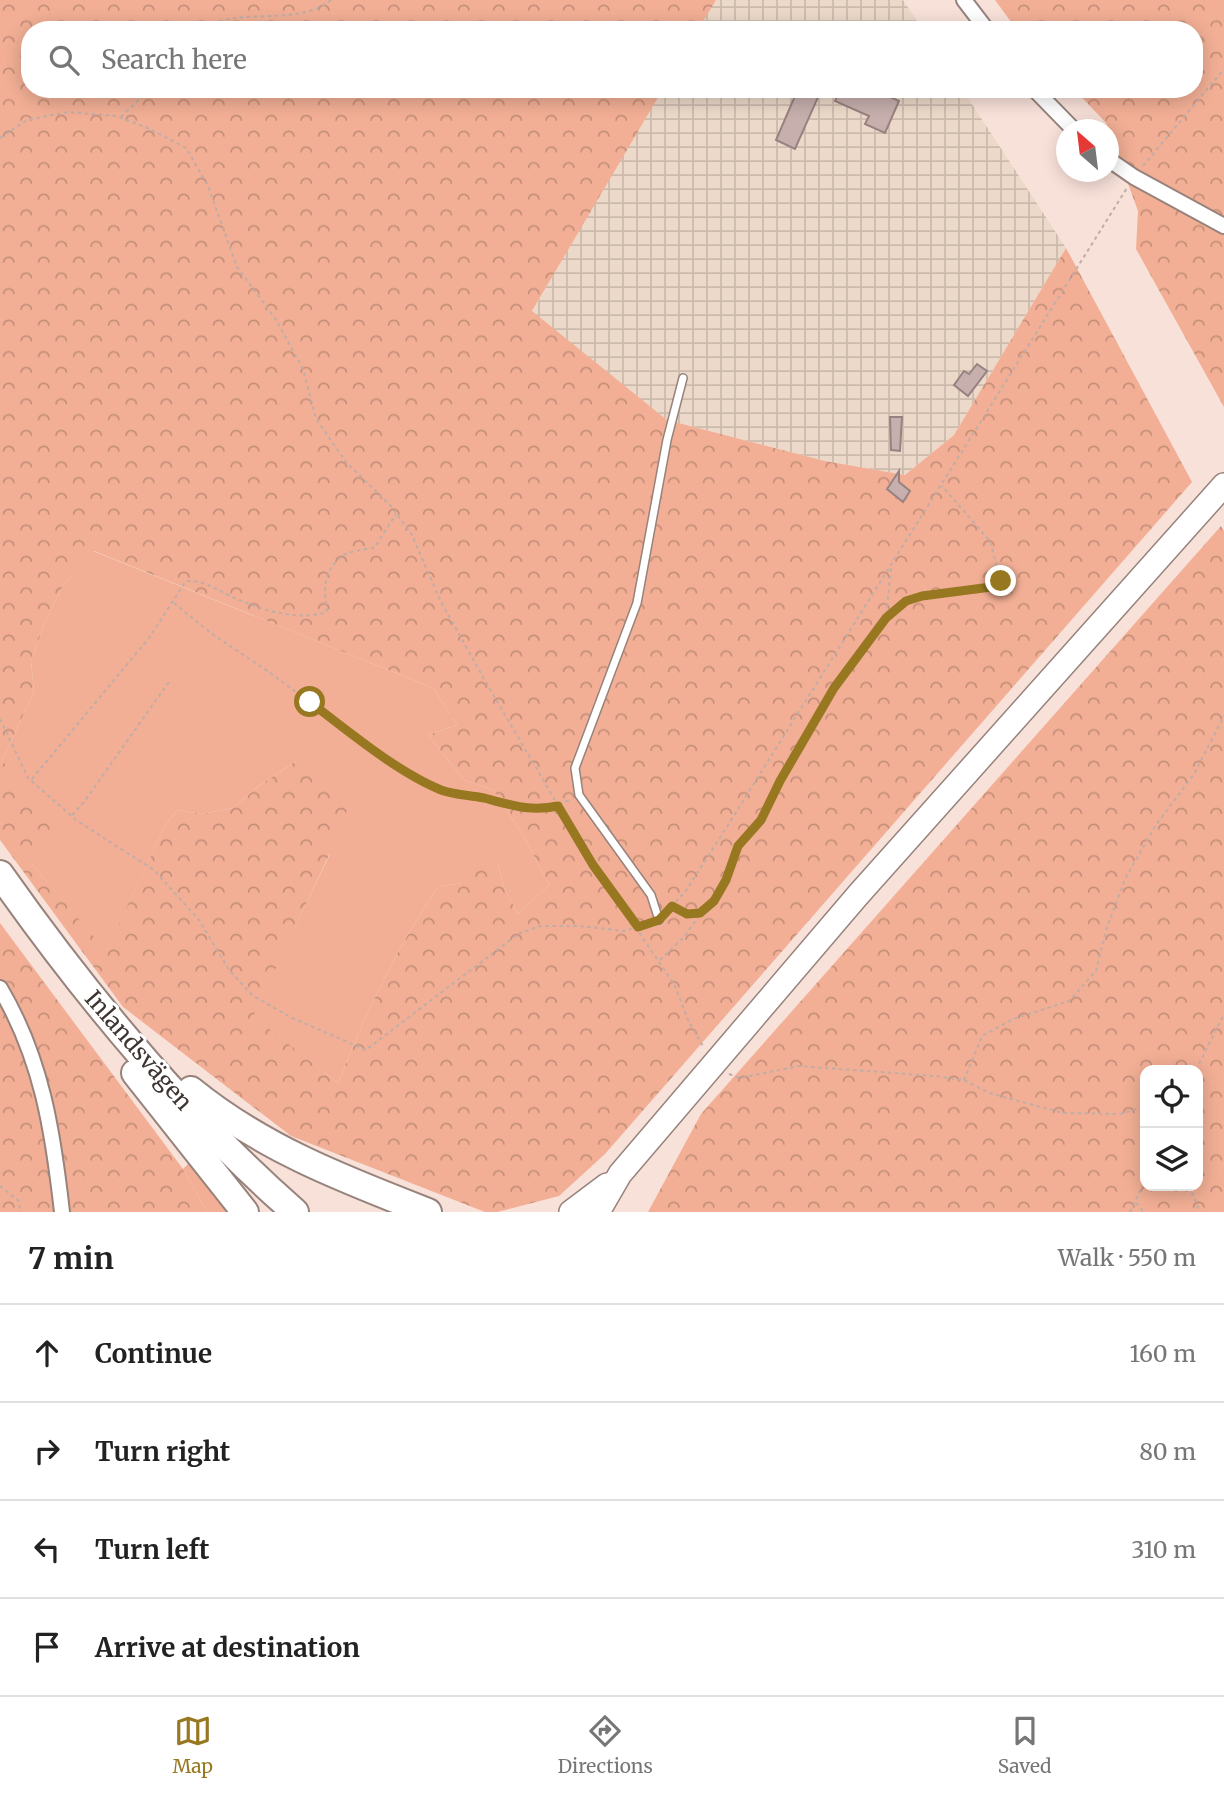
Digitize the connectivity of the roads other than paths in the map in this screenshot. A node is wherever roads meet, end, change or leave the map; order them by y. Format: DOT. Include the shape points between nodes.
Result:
graph roads {
  1 [pos="964,0"];
  2 [pos="981,21"];
  3 [pos="1043,98"];
  4 [pos="1063,119"];
  5 [pos="1119,167"];
  6 [pos="1224,226"];
  7 [pos="683,379"];
  8 [pos="1224,485"];
  9 [pos="0,874"];
  10 [pos="0,894"];
  11 [pos="659,920"];
  12 [pos="0,988"];
  13 [pos="73,990"];
  14 [pos="99,1007"];
  15 [pos="621,1174"];
  16 [pos="62,1212"];
  17 [pos="245,1212"];
  18 [pos="280,1212"];
  19 [pos="295,1212"];
  20 [pos="428,1212"];
  21 [pos="571,1212"];
  22 [pos="598,1212"];
  1 -- 2 [label="street"];
  3 -- 4 [label="street"];
  5 -- 6 [label="street"];
  7 -- 11 [label="lane" via="636,603 575,768 579,795 651,895"];
  8 -- 15 [label="main road" via="858,895"];
  9 -- 14 [label="highway, Inlandsvägen"];
  10 -- 13 [label="highway, Inlandsvägen"];
  12 -- 16 [label="street" via="15,1014 51,1121"];
  13 -- 17 [label="highway"];
  13 -- 18 [label="highway, Inlandsvägen" via="136,1066"];
  14 -- 19 [label="highway, Inlandsvägen" via="158,1076"];
  14 -- 20 [label="highway" via="162,1066 256,1137 306,1163"];
  15 -- 21 [label="main road"];
  15 -- 22 [label="main road"];
}
